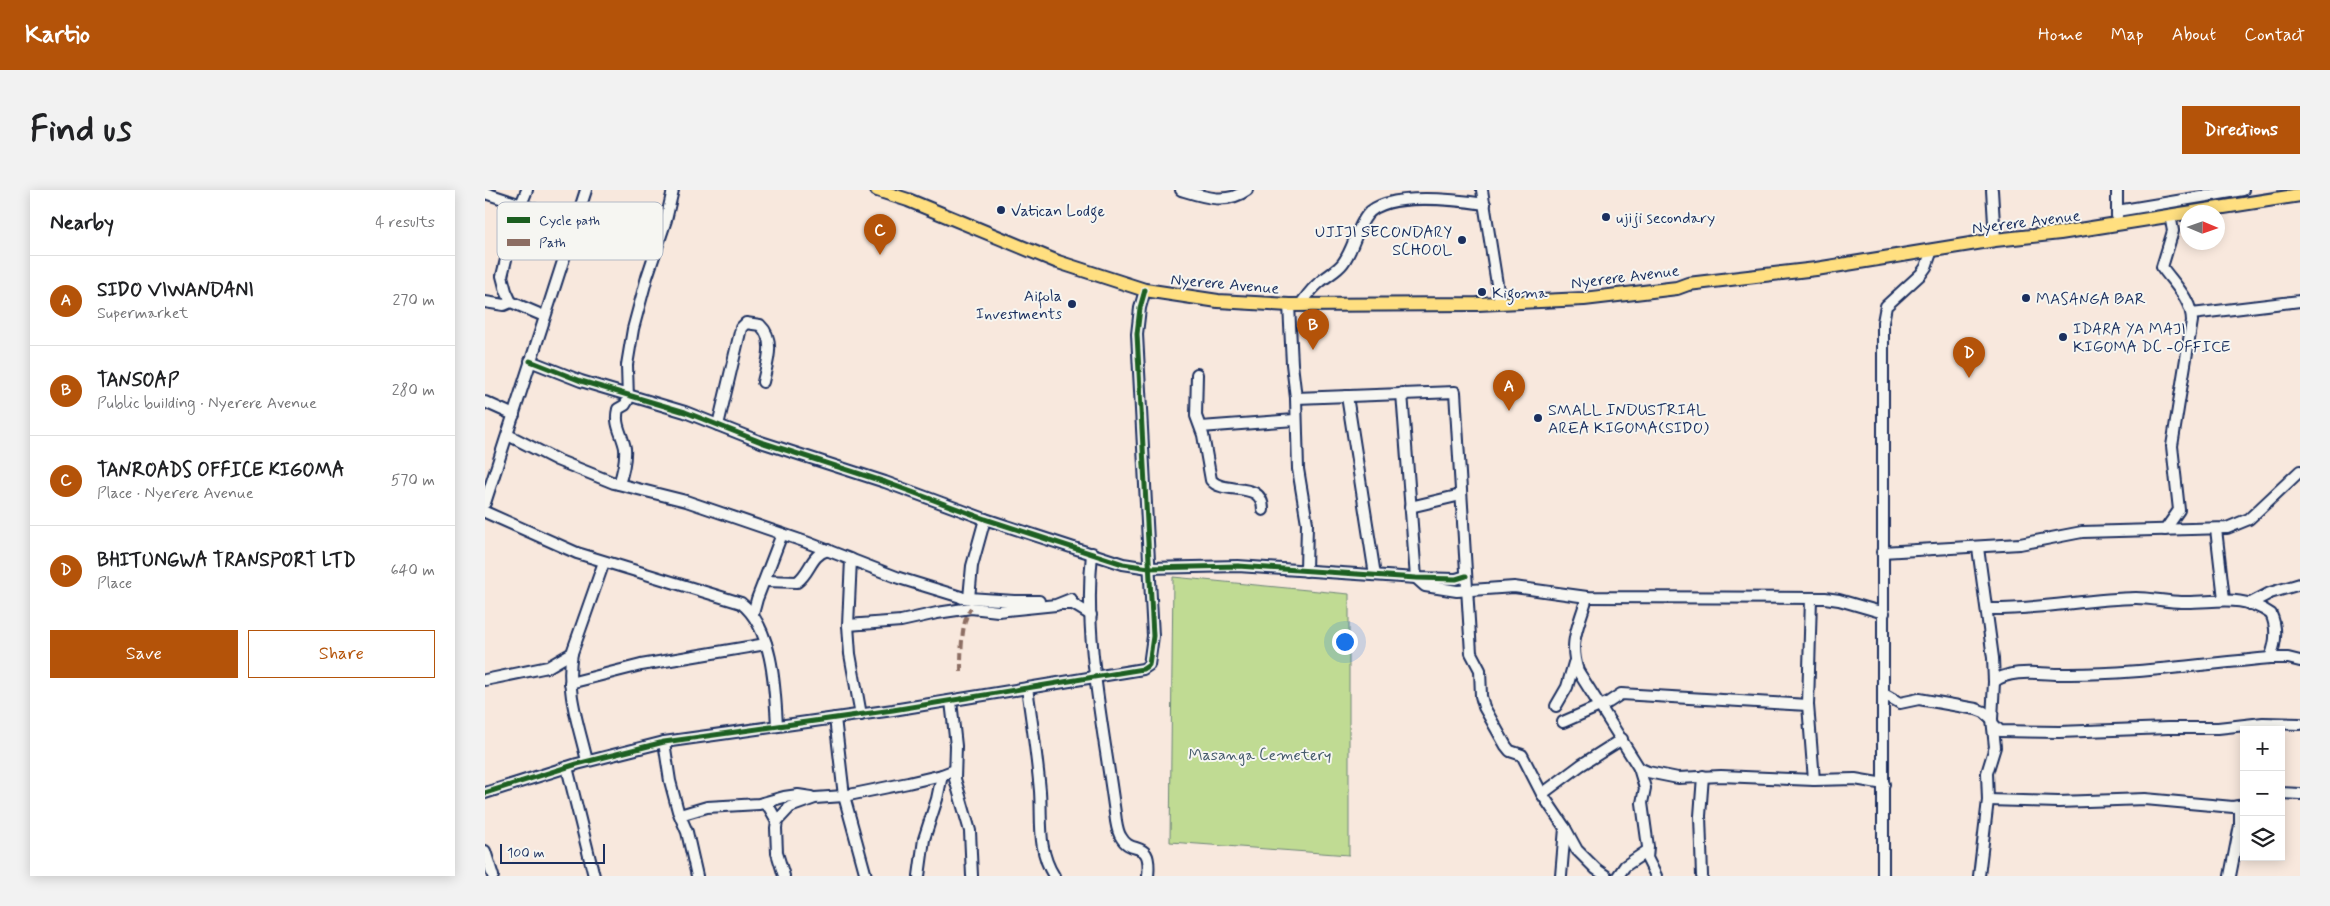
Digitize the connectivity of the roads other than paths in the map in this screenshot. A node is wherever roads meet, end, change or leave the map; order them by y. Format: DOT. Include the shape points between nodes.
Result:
graph roads {
  1 [pos="527,190"];
  2 [pos="586,190"];
  3 [pos="673,190"];
  4 [pos="1181,190"];
  5 [pos="1247,190"];
  6 [pos="1482,190"];
  7 [pos="1992,190"];
  8 [pos="2117,190"];
  9 [pos="2243,190"];
  10 [pos="883,191"];
  11 [pos="485,193"];
  12 [pos="2300,195"];
  13 [pos="510,202"];
  14 [pos="522,202"];
  15 [pos="582,202"];
  16 [pos="1485,204"];
  17 [pos="2117,211"];
  18 [pos="2170,215"];
  19 [pos="2116,225"];
  20 [pos="663,229"];
  21 [pos="1995,240"];
  22 [pos="1932,250"];
  23 [pos="506,260"];
  24 [pos="564,260"];
  25 [pos="652,260"];
  26 [pos="1145,290"];
  27 [pos="2300,301"];
  28 [pos="485,302"];
  29 [pos="511,302"];
  30 [pos="1500,302"];
  31 [pos="1295,305"];
  32 [pos="2192,314"];
  33 [pos="545,316"];
  34 [pos="530,362"];
  35 [pos="1197,374"];
  36 [pos="763,382"];
  37 [pos="1402,393"];
  38 [pos="626,394"];
  39 [pos="1347,396"];
  40 [pos="1296,398"];
  41 [pos="485,402"];
  42 [pos="514,415"];
  43 [pos="1295,420"];
  44 [pos="718,425"];
  45 [pos="1201,427"];
  46 [pos="507,435"];
  47 [pos="2300,471"];
  48 [pos="619,484"];
  49 [pos="1461,495"];
  50 [pos="485,503"];
  51 [pos="1409,507"];
  52 [pos="1263,510"];
  53 [pos="485,512"];
  54 [pos="985,519"];
  55 [pos="2216,529"];
  56 [pos="2165,530"];
  57 [pos="782,534"];
  58 [pos="1978,548"];
  59 [pos="828,550"];
  60 [pos="1883,552"];
  61 [pos="1092,553"];
  62 [pos="851,559"];
  63 [pos="604,562"];
  64 [pos="1149,568"];
  65 [pos="1306,571"];
  66 [pos="1375,575"];
  67 [pos="1466,576"];
  68 [pos="1416,578"];
  69 [pos="765,581"];
  70 [pos="2300,584"];
  71 [pos="1467,591"];
  72 [pos="1090,597"];
  73 [pos="1587,597"];
  74 [pos="1811,598"];
  75 [pos="1071,599"];
  76 [pos="2224,599"];
  77 [pos="967,601"];
  78 [pos="1061,604"];
  79 [pos="2249,604"];
  80 [pos="1987,609"];
  81 [pos="1884,613"];
  82 [pos="753,614"];
  83 [pos="1091,615"];
  84 [pos="848,625"];
  85 [pos="766,644"];
  86 [pos="571,653"];
  87 [pos="2270,658"];
  88 [pos="2300,661"];
  89 [pos="1575,662"];
  90 [pos="1097,678"];
  91 [pos="485,680"];
  92 [pos="1994,682"];
  93 [pos="570,683"];
  94 [pos="1027,688"];
  95 [pos="1884,694"];
  96 [pos="951,701"];
  97 [pos="1808,705"];
  98 [pos="1556,706"];
  99 [pos="1599,706"];
  100 [pos="861,715"];
  101 [pos="835,718"];
  102 [pos="1563,722"];
  103 [pos="1993,722"];
  104 [pos="2300,724"];
  105 [pos="777,726"];
  106 [pos="1622,739"];
  107 [pos="664,742"];
  108 [pos="587,762"];
  109 [pos="567,767"];
  110 [pos="1639,768"];
  111 [pos="955,770"];
  112 [pos="942,775"];
  113 [pos="1703,776"];
  114 [pos="1814,780"];
  115 [pos="1884,784"];
  116 [pos="485,793"];
  117 [pos="2285,793"];
  118 [pos="1542,794"];
  119 [pos="2300,794"];
  120 [pos="844,796"];
  121 [pos="815,798"];
  122 [pos="1988,800"];
  123 [pos="763,803"];
  124 [pos="2240,805"];
  125 [pos="680,815"];
  126 [pos="2241,816"];
  127 [pos="777,821"];
  128 [pos="1565,828"];
  129 [pos="485,851"];
  130 [pos="1647,851"];
  131 [pos="1602,875"];
  132 [pos="493,876"];
  133 [pos="594,876"];
  134 [pos="697,876"];
  135 [pos="784,876"];
  136 [pos="866,876"];
  137 [pos="919,876"];
  138 [pos="972,876"];
  139 [pos="1054,876"];
  140 [pos="1148,876"];
  141 [pos="1561,876"];
  142 [pos="1618,876"];
  143 [pos="1656,876"];
  144 [pos="1702,876"];
  145 [pos="1883,876"];
  146 [pos="1979,876"];
  147 [pos="2230,876"];
  1 -- 14 [label="street"];
  2 -- 15 [label="street"];
  3 -- 20 [label="street"];
  4 -- 5 [label="street" via="1221,199"];
  6 -- 16 [label="street"];
  7 -- 21 [label="street"];
  8 -- 17 [label="street"];
  9 -- 17 [label="street"];
  10 -- 26 [label="main road, Nyerere Avenue" via="1058,262"];
  11 -- 13 [label="street"];
  12 -- 18 [label="main road, Nyerere Avenue"];
  16 -- 30 [label="street"];
  16 -- 31 [label="street" via="1408,200 1377,207 1363,222 1341,265"];
  17 -- 19 [label="street"];
  18 -- 19 [label="main road, Nyerere Avenue"];
  18 -- 32 [label="street" via="2173,230 2162,267 2177,285"];
  19 -- 21 [label="main road, Nyerere Avenue"];
  21 -- 22 [label="main road, Nyerere Avenue"];
  22 -- 30 [label="main road, Nyerere Avenue" via="1619,296"];
  22 -- 60 [label="street" via="1921,274 1890,301 1884,314"];
  23 -- 29 [label="street" via="502,276"];
  24 -- 33 [label="street"];
  25 -- 38 [label="street" via="633,329"];
  26 -- 31 [label="main road, Nyerere Avenue" via="1218,301"];
  26 -- 64 [label="street" via="1138,317 1137,339"];
  27 -- 32 [label="street"];
  28 -- 29 [label="street" via="504,305"];
  29 -- 33 [label="street"];
  30 -- 31 [label="main road, Nyerere Avenue"];
  31 -- 40 [label="street" via="1292,364"];
  32 -- 56 [label="street" via="2172,446 2179,510"];
  33 -- 34 [label="street"];
  34 -- 38 [label="street"];
  34 -- 42 [label="street"];
  35 -- 45 [label="street" via="1196,416"];
  36 -- 44 [label="street" via="769,354 767,332 760,325 747,323 741,328"];
  37 -- 39 [label="street"];
  37 -- 49 [label="street" via="1455,392"];
  37 -- 51 [label="street"];
  38 -- 44 [label="street"];
  38 -- 48 [label="street" via="628,400 618,409 616,416 625,454"];
  39 -- 40 [label="street"];
  39 -- 66 [label="street"];
  40 -- 43 [label="street"];
  41 -- 42 [label="street"];
  42 -- 46 [label="street"];
  43 -- 45 [label="street"];
  43 -- 65 [label="street" via="1298,469 1307,523"];
  44 -- 54 [label="street"];
  45 -- 52 [label="street" via="1207,469 1213,483 1254,493"];
  46 -- 48 [label="street" via="557,460"];
  46 -- 50 [label="street"];
  47 -- 55 [label="street" via="2249,519"];
  48 -- 57 [label="street" via="675,498"];
  49 -- 51 [label="street"];
  49 -- 67 [label="street"];
  51 -- 68 [label="street"];
  53 -- 63 [label="street"];
  54 -- 61 [label="street"];
  54 -- 77 [label="street" via="972,566"];
  55 -- 56 [label="street"];
  55 -- 76 [label="street"];
  56 -- 58 [label="street" via="2083,532 2031,543"];
  57 -- 59 [label="street"];
  57 -- 69 [label="street"];
  58 -- 60 [label="street"];
  58 -- 80 [label="street"];
  59 -- 62 [label="street"];
  59 -- 69 [label="street" via="812,560 797,582"];
  60 -- 81 [label="street"];
  61 -- 64 [label="street" via="1123,564"];
  61 -- 72 [label="street"];
  62 -- 77 [label="street"];
  62 -- 84 [label="street"];
  63 -- 82 [label="street" via="727,597 741,603"];
  63 -- 86 [label="street"];
  64 -- 65 [label="street" via="1238,566"];
  64 -- 90 [label="street" via="1153,636 1149,665"];
  65 -- 66 [label="street"];
  66 -- 68 [label="street"];
  67 -- 68 [label="street" via="1456,579"];
  67 -- 71 [label="street"];
  68 -- 71 [label="street" via="1425,586"];
  69 -- 82 [label="street"];
  70 -- 79 [label="street" via="2270,593"];
  71 -- 73 [label="street" via="1514,586"];
  71 -- 118 [label="street" via="1471,653 1480,670 1484,707 1507,748 1522,755"];
  72 -- 75 [label="street"];
  72 -- 83 [label="street"];
  73 -- 74 [label="street"];
  73 -- 89 [label="street" via="1573,640"];
  74 -- 81 [label="street" via="1839,600"];
  74 -- 97 [label="street"];
  75 -- 77 [label="street"];
  75 -- 78 [label="street"];
  76 -- 79 [label="street"];
  76 -- 80 [label="street" via="2183,602 2137,598 2036,608"];
  77 -- 78 [label="street" via="998,611"];
  77 -- 84 [label="street" via="901,622"];
  78 -- 83 [label="street" via="1073,604"];
  79 -- 87 [label="street" via="2266,611 2274,620 2275,645"];
  80 -- 92 [label="street"];
  81 -- 95 [label="street"];
  82 -- 85 [label="street"];
  83 -- 90 [label="street"];
  84 -- 100 [label="street"];
  85 -- 93 [label="street" via="641,664"];
  85 -- 105 [label="street"];
  86 -- 91 [label="street" via="548,667"];
  86 -- 93 [label="street"];
  87 -- 88 [label="street"];
  87 -- 92 [label="street" via="2103,674 2015,674"];
  89 -- 98 [label="street" via="1567,687"];
  89 -- 99 [label="street"];
  90 -- 94 [label="street"];
  90 -- 140 [label="street" via="1118,831 1125,842 1146,854"];
  92 -- 103 [label="street"];
  93 -- 108 [label="street"];
  94 -- 96 [label="street"];
  94 -- 139 [label="street" via="1039,790 1040,838 1044,858"];
  95 -- 103 [label="street" via="1900,702 1919,699 1976,709"];
  95 -- 115 [label="street"];
  96 -- 100 [label="street"];
  96 -- 111 [label="street" via="956,741"];
  97 -- 99 [label="street" via="1621,694"];
  97 -- 114 [label="street"];
  99 -- 102 [label="street"];
  99 -- 106 [label="street"];
  100 -- 101 [label="street"];
  101 -- 105 [label="street"];
  101 -- 120 [label="street"];
  103 -- 104 [label="street" via="2002,731 2059,732"];
  103 -- 122 [label="street" via="1995,747 1987,773"];
  105 -- 107 [label="street"];
  106 -- 110 [label="street"];
  106 -- 118 [label="street"];
  107 -- 108 [label="street"];
  107 -- 125 [label="street"];
  108 -- 109 [label="street"];
  109 -- 116 [label="street"];
  109 -- 133 [label="street"];
  110 -- 113 [label="street" via="1661,776"];
  110 -- 130 [label="street" via="1645,788 1642,803"];
  111 -- 112 [label="street"];
  111 -- 138 [label="street" via="971,831"];
  112 -- 120 [label="street"];
  112 -- 137 [label="street" via="924,839"];
  113 -- 114 [label="street"];
  113 -- 144 [label="street" via="1700,816"];
  114 -- 115 [label="street" via="1855,779"];
  115 -- 145 [label="street"];
  117 -- 119 [label="street"];
  118 -- 128 [label="street"];
  120 -- 121 [label="street"];
  120 -- 136 [label="street"];
  121 -- 123 [label="street" via="798,795"];
  121 -- 127 [label="street" via="789,807"];
  122 -- 124 [label="street" via="2058,802 2145,798 2212,806"];
  122 -- 146 [label="street"];
  123 -- 125 [label="street" via="707,807"];
  123 -- 127 [label="street" via="769,806"];
  125 -- 134 [label="street"];
  126 -- 147 [label="street"];
  127 -- 135 [label="street" via="775,840"];
  128 -- 131 [label="street" via="1577,850"];
  128 -- 141 [label="street"];
  129 -- 132 [label="street"];
  130 -- 142 [label="street" via="1625,866"];
  130 -- 143 [label="street"];
}
